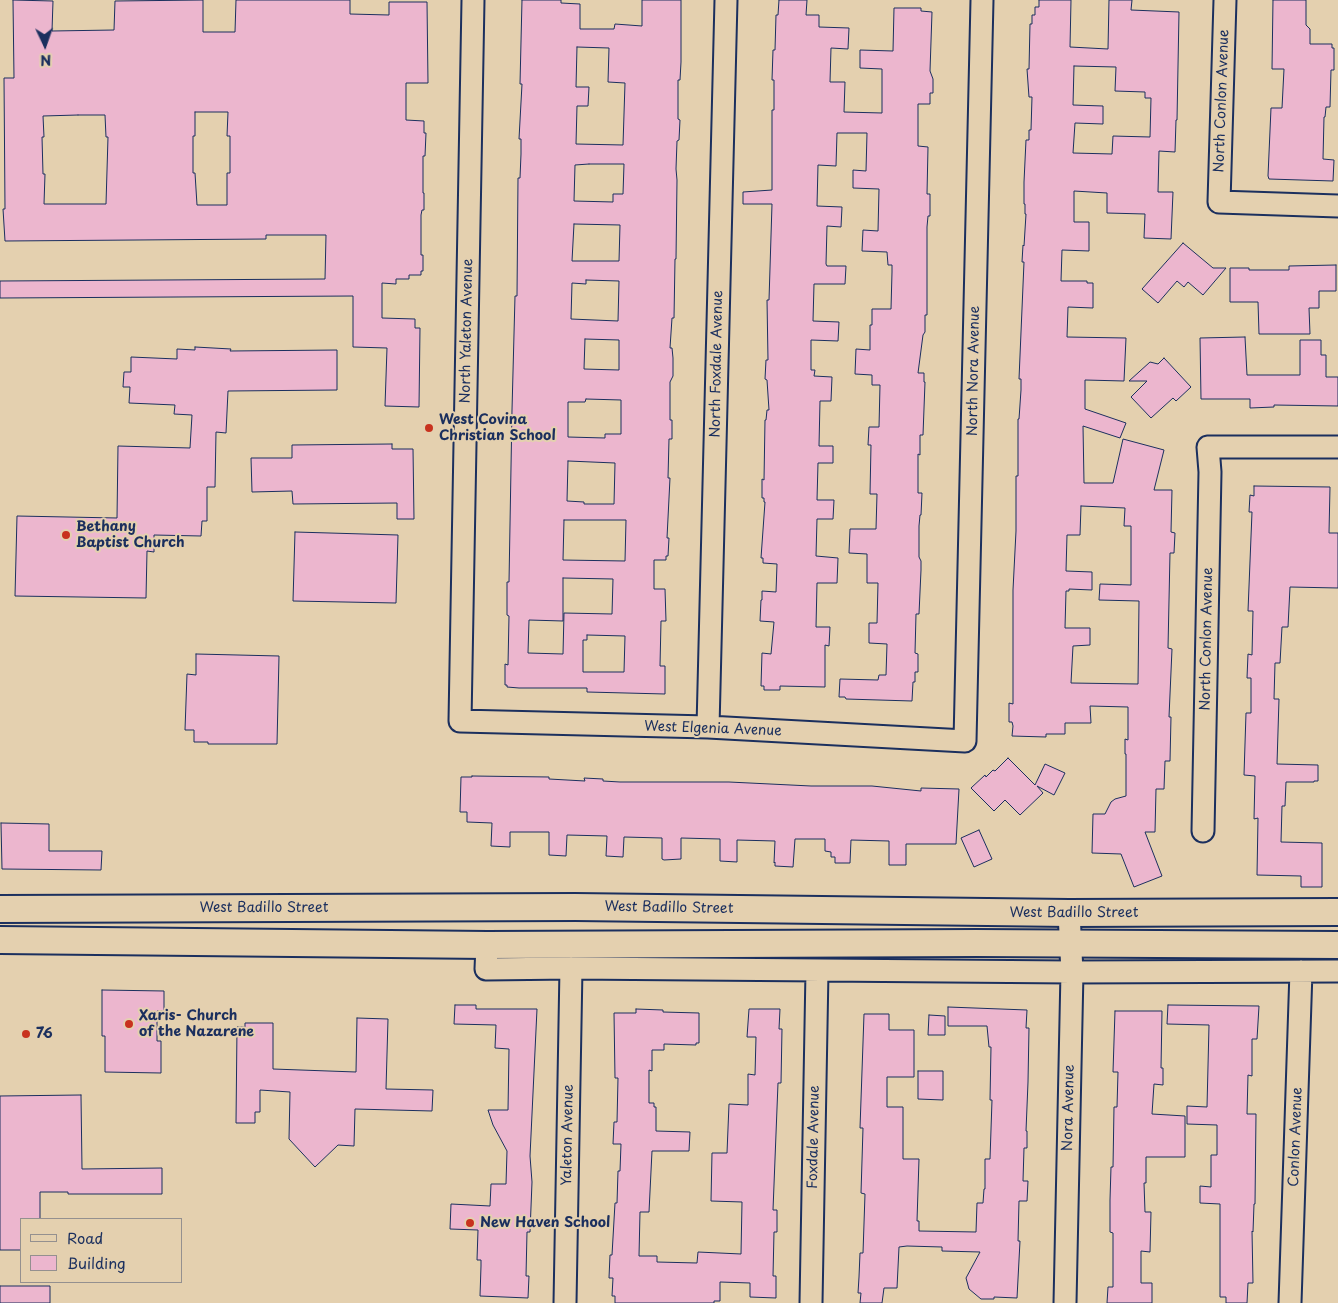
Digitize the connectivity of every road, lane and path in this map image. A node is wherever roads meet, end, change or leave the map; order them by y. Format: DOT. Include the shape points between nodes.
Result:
graph roads {
  1 [pos="473,0"];
  2 [pos="726,0"];
  3 [pos="982,0"];
  4 [pos="1226,0"];
  5 [pos="1338,206"];
  6 [pos="1338,447"];
  7 [pos="460,721"];
  8 [pos="708,728"];
  9 [pos="965,741"];
  10 [pos="1203,831"];
  11 [pos="0,909"];
  12 [pos="1338,912"];
  13 [pos="1070,913"];
  14 [pos="0,940"];
  15 [pos="1070,944"];
  16 [pos="487,945"];
  17 [pos="1338,945"];
  18 [pos="571,968"];
  19 [pos="1301,970"];
  20 [pos="817,971"];
  21 [pos="1338,971"];
  22 [pos="1072,972"];
  23 [pos="565,1303"];
  24 [pos="811,1303"];
  25 [pos="1065,1303"];
  26 [pos="1290,1303"];
  1 -- 7 [label="street, North Yaleton Avenue"];
  2 -- 8 [label="street, North Foxdale Avenue"];
  3 -- 9 [label="street, North Nora Avenue"];
  4 -- 5 [label="street, North Conlon Avenue" via="1219,202"];
  6 -- 10 [label="street, North Conlon Avenue" via="1208,447"];
  7 -- 8 [label="street, West Elgenia Avenue"];
  8 -- 9 [label="street, West Elgenia Avenue"];
  11 -- 13 [label="main road, West Badillo Street" via="575,907"];
  12 -- 13 [label="main road, West Badillo Street"];
  13 -- 15 [label="street, Nora Avenue"];
  14 -- 16 [label="main road"];
  15 -- 16 [label="main road"];
  15 -- 17 [label="main road"];
  15 -- 22 [label="street, Nora Avenue"];
  16 -- 18 [label="street" via="486,969"];
  18 -- 20 [label="street"];
  18 -- 23 [label="street, Yaleton Avenue"];
  19 -- 21 [label="street"];
  19 -- 22 [label="street"];
  19 -- 26 [label="street, Conlon Avenue"];
  20 -- 22 [label="street"];
  20 -- 24 [label="street, Foxdale Avenue"];
  22 -- 25 [label="street, Nora Avenue"];
}
